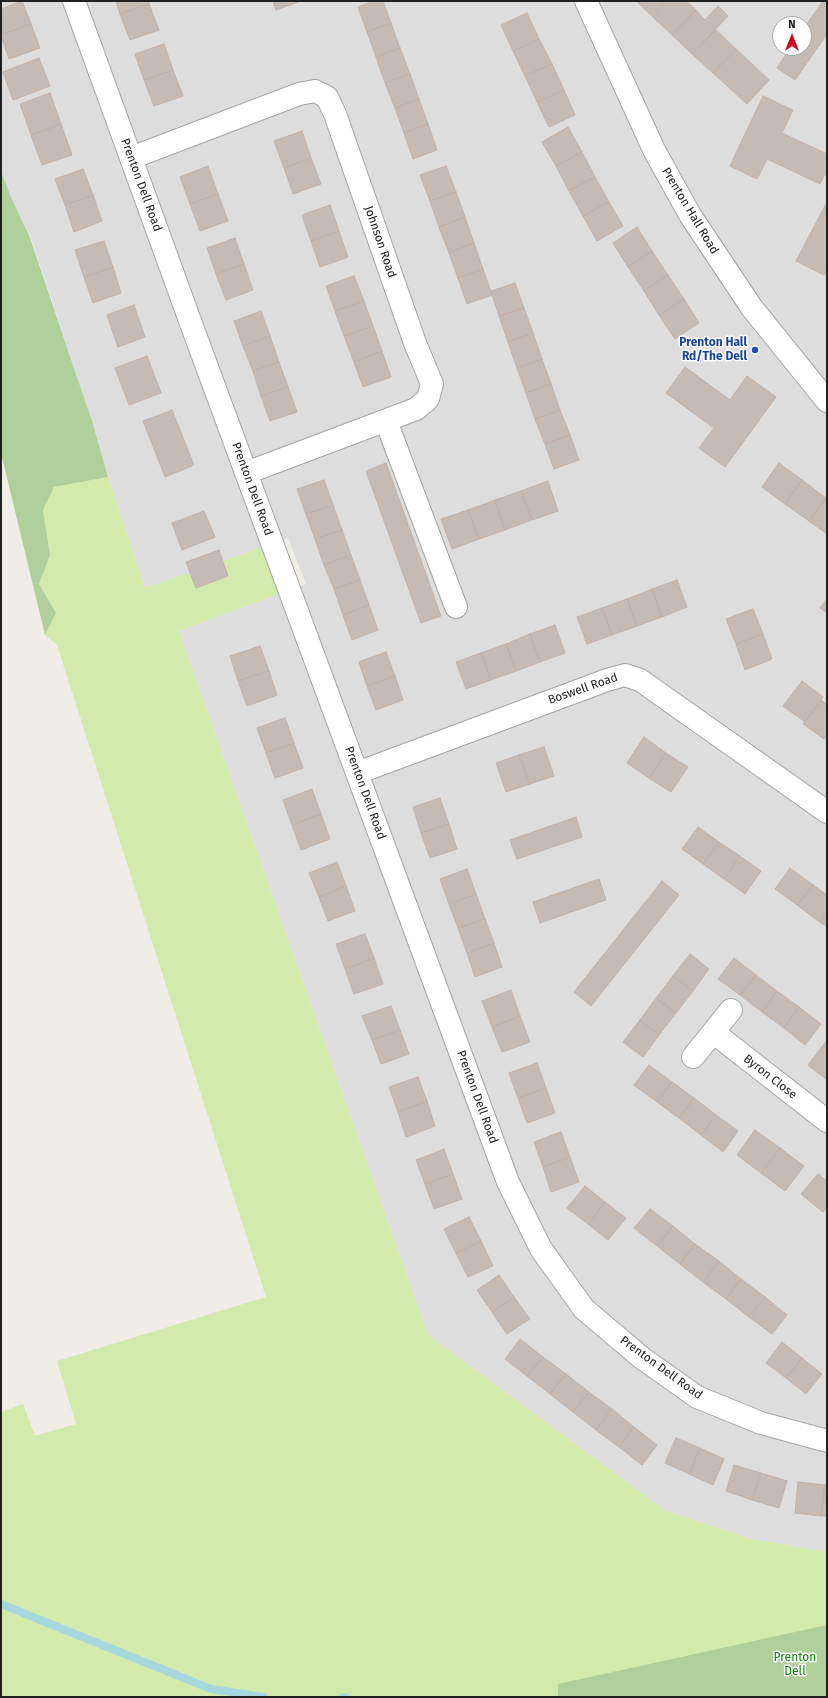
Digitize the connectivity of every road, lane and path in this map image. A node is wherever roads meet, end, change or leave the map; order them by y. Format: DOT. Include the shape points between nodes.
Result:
graph roads {
  1 [pos="74,1"];
  2 [pos="586,1"];
  3 [pos="131,158"];
  4 [pos="827,401"];
  5 [pos="386,421"];
  6 [pos="246,473"];
  7 [pos="456,607"];
  8 [pos="357,773"];
  9 [pos="827,812"];
  10 [pos="731,1010"];
  11 [pos="713,1032"];
  12 [pos="693,1057"];
  13 [pos="827,1121"];
  14 [pos="827,1441"];
  1 -- 3 [label="street, Prenton Dell Road"];
  2 -- 4 [label="street, Prenton Hall Road" via="654,150 690,215 752,308"];
  3 -- 5 [label="street, Johnson Road" via="299,94 315,91 327,97 432,384 428,399 416,409"];
  3 -- 6 [label="street, Prenton Dell Road"];
  5 -- 6 [label="street, Johnson Road"];
  5 -- 7 [label="street"];
  6 -- 8 [label="street, Prenton Dell Road"];
  8 -- 9 [label="street, Boswell Road" via="625,675 640,680"];
  8 -- 14 [label="street, Prenton Dell Road" via="508,1182 541,1248 584,1309 642,1358 697,1397 761,1423"];
  10 -- 11 [label="street"];
  11 -- 12 [label="street"];
  11 -- 13 [label="street, Byron Close"];
}
